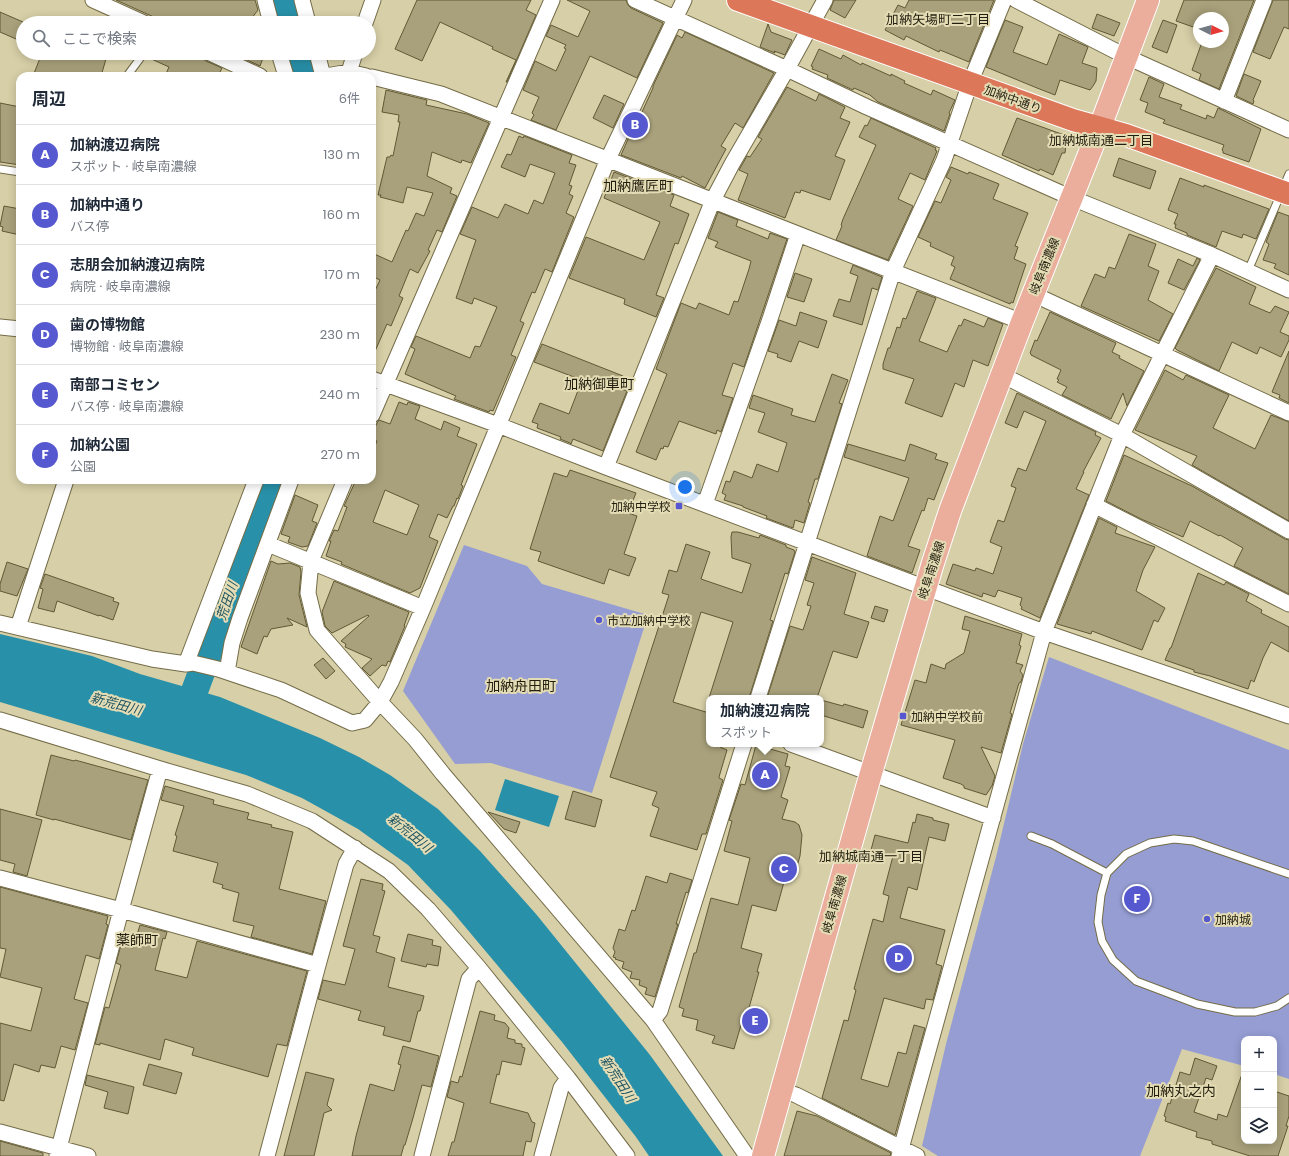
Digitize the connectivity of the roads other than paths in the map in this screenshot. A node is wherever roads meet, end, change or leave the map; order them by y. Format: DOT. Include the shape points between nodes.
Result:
graph roads {
  1 [pos="93,0"];
  2 [pos="265,0"];
  3 [pos="302,0"];
  4 [pos="373,0"];
  5 [pos="552,0"];
  6 [pos="635,0"];
  7 [pos="684,0"];
  8 [pos="738,0"];
  9 [pos="824,0"];
  10 [pos="1004,0"];
  11 [pos="1148,0"];
  12 [pos="1264,0"];
  13 [pos="1019,1"];
  14 [pos="128,16"];
  15 [pos="269,16"];
  16 [pos="306,16"];
  17 [pos="367,16"];
  18 [pos="675,18"];
  19 [pos="810,27"];
  20 [pos="1126,57"];
  21 [pos="139,60"];
  22 [pos="225,60"];
  23 [pos="282,60"];
  24 [pos="319,60"];
  25 [pos="353,60"];
  26 [pos="787,69"];
  27 [pos="130,72"];
  28 [pos="251,72"];
  29 [pos="285,72"];
  30 [pos="323,72"];
  31 [pos="349,72"];
  32 [pos="376,79"];
  33 [pos="970,83"];
  34 [pos="1224,101"];
  35 [pos="501,117"];
  36 [pos="1100,127"];
  37 [pos="1289,130"];
  38 [pos="950,143"];
  39 [pos="608,159"];
  40 [pos="0,169"];
  41 [pos="16,171"];
  42 [pos="1287,186"];
  43 [pos="1072,198"];
  44 [pos="713,200"];
  45 [pos="798,234"];
  46 [pos="1212,255"];
  47 [pos="893,271"];
  48 [pos="1248,272"];
  49 [pos="1289,290"];
  50 [pos="1033,294"];
  51 [pos="1022,322"];
  52 [pos="0,327"];
  53 [pos="16,329"];
  54 [pos="1162,354"];
  55 [pos="1002,375"];
  56 [pos="379,381"];
  57 [pos="376,396"];
  58 [pos="1289,413"];
  59 [pos="498,425"];
  60 [pos="1122,436"];
  61 [pos="606,468"];
  62 [pos="65,484"];
  63 [pos="254,484"];
  64 [pos="290,484"];
  65 [pos="343,484"];
  66 [pos="705,504"];
  67 [pos="1094,505"];
  68 [pos="1289,531"];
  69 [pos="268,544"];
  70 [pos="806,544"];
  71 [pos="311,561"];
  72 [pos="925,588"];
  73 [pos="1289,604"];
  74 [pos="422,608"];
  75 [pos="0,623"];
  76 [pos="18,627"];
  77 [pos="1044,632"];
  78 [pos="186,664"];
  79 [pos="227,672"];
  80 [pos="759,695"];
  81 [pos="380,702"];
  82 [pos="1289,716"];
  83 [pos="0,720"];
  84 [pos="743,747"];
  85 [pos="799,747"];
  86 [pos="160,770"];
  87 [pos="871,773"];
  88 [pos="993,818"];
  89 [pos="1031,836"];
  90 [pos="355,848"];
  91 [pos="1107,873"];
  92 [pos="1289,874"];
  93 [pos="0,878"];
  94 [pos="121,910"];
  95 [pos="318,965"];
  96 [pos="478,968"];
  97 [pos="1289,998"];
  98 [pos="653,1020"];
  99 [pos="568,1078"];
  100 [pos="781,1090"];
  101 [pos="0,1132"];
  102 [pos="58,1152"];
  103 [pos="900,1152"];
  104 [pos="88,1156"];
  105 [pos="267,1156"];
  106 [pos="422,1156"];
  107 [pos="542,1156"];
  108 [pos="627,1156"];
  109 [pos="747,1156"];
  110 [pos="763,1156"];
  111 [pos="917,1156"];
  1 -- 14 [label="street"];
  2 -- 15 [label="street"];
  3 -- 16 [label="street"];
  4 -- 17 [label="street"];
  5 -- 35 [label="street"];
  6 -- 18 [label="street"];
  7 -- 18 [label="street"];
  8 -- 19 [label="highway, 加納中通り"];
  9 -- 19 [label="street"];
  10 -- 33 [label="street"];
  11 -- 20 [label="main road, 岐阜南濃線"];
  12 -- 34 [label="street"];
  13 -- 20 [label="street"];
  18 -- 26 [label="street"];
  18 -- 39 [label="street"];
  19 -- 26 [label="street"];
  19 -- 33 [label="highway, 加納中通り"];
  20 -- 34 [label="street"];
  20 -- 36 [label="main road, 岐阜南濃線"];
  21 -- 27 [label="lane"];
  22 -- 28 [label="street"];
  23 -- 29 [label="street"];
  24 -- 30 [label="street"];
  25 -- 31 [label="street"];
  26 -- 38 [label="street"];
  26 -- 44 [label="street"];
  32 -- 35 [label="street" via="441,94"];
  33 -- 36 [label="highway, 加納中通り" via="1073,120"];
  33 -- 38 [label="street"];
  34 -- 37 [label="street"];
  35 -- 39 [label="street"];
  35 -- 56 [label="street"];
  36 -- 42 [label="highway, 加納中通り"];
  36 -- 43 [label="main road, 岐阜南濃線"];
  38 -- 43 [label="street"];
  38 -- 47 [label="street"];
  39 -- 44 [label="street"];
  39 -- 59 [label="street"];
  40 -- 41 [label="lane"];
  42 -- 48 [label="lane"];
  43 -- 46 [label="street"];
  43 -- 50 [label="main road, 岐阜南濃線"];
  44 -- 45 [label="street"];
  44 -- 61 [label="street"];
  45 -- 47 [label="street"];
  45 -- 66 [label="street"];
  46 -- 48 [label="street"];
  46 -- 54 [label="street"];
  47 -- 51 [label="street"];
  47 -- 70 [label="street"];
  48 -- 49 [label="street"];
  50 -- 51 [label="main road, 岐阜南濃線"];
  50 -- 54 [label="street"];
  51 -- 55 [label="main road, 岐阜南濃線"];
  52 -- 53 [label="street"];
  54 -- 58 [label="street"];
  54 -- 60 [label="street"];
  55 -- 60 [label="street"];
  55 -- 72 [label="main road, 岐阜南濃線" via="950,511"];
  56 -- 57 [label="street"];
  56 -- 59 [label="street"];
  59 -- 61 [label="street"];
  59 -- 74 [label="street"];
  60 -- 67 [label="street"];
  60 -- 68 [label="street"];
  61 -- 66 [label="street"];
  62 -- 76 [label="street"];
  63 -- 78 [label="street"];
  64 -- 69 [label="street"];
  65 -- 71 [label="street"];
  66 -- 70 [label="street"];
  67 -- 73 [label="street"];
  67 -- 77 [label="street"];
  69 -- 71 [label="street"];
  69 -- 79 [label="street" via="232,643"];
  70 -- 72 [label="street"];
  70 -- 80 [label="street"];
  71 -- 74 [label="street"];
  71 -- 81 [label="street" via="308,593 317,630"];
  72 -- 77 [label="street"];
  72 -- 87 [label="main road, 岐阜南濃線"];
  74 -- 81 [label="street"];
  75 -- 76 [label="street"];
  76 -- 78 [label="street" via="152,659"];
  77 -- 82 [label="street"];
  77 -- 88 [label="street"];
  78 -- 79 [label="street" via="193,663"];
  79 -- 81 [label="street" via="281,690 352,723 365,720"];
  81 -- 98 [label="street" via="415,739"];
  83 -- 86 [label="street"];
  84 -- 98 [label="street" via="660,1011"];
  85 -- 87 [label="street"];
  86 -- 90 [label="street" via="247,794 312,821"];
  86 -- 94 [label="street"];
  87 -- 88 [label="street"];
  87 -- 100 [label="main road, 岐阜南濃線"];
  88 -- 103 [label="street"];
  89 -- 91 [label="lane"];
  90 -- 95 [label="street" via="346,864"];
  90 -- 96 [label="street" via="389,870 428,909"];
  91 -- 92 [label="lane" via="1126,854 1150,843 1174,839 1193,841"];
  91 -- 97 [label="lane" via="1098,922 1102,940 1113,960 1136,981 1197,1004 1235,1012 1255,1012 1278,1006"];
  93 -- 94 [label="street"];
  94 -- 95 [label="street"];
  94 -- 102 [label="street"];
  95 -- 105 [label="street"];
  96 -- 99 [label="street"];
  96 -- 106 [label="street" via="469,979"];
  98 -- 109 [label="street"];
  99 -- 107 [label="street" via="561,1088"];
  99 -- 108 [label="street"];
  100 -- 103 [label="street" via="796,1095"];
  100 -- 110 [label="main road, 岐阜南濃線"];
  101 -- 102 [label="street"];
  102 -- 104 [label="street"];
  103 -- 111 [label="street"];
}
